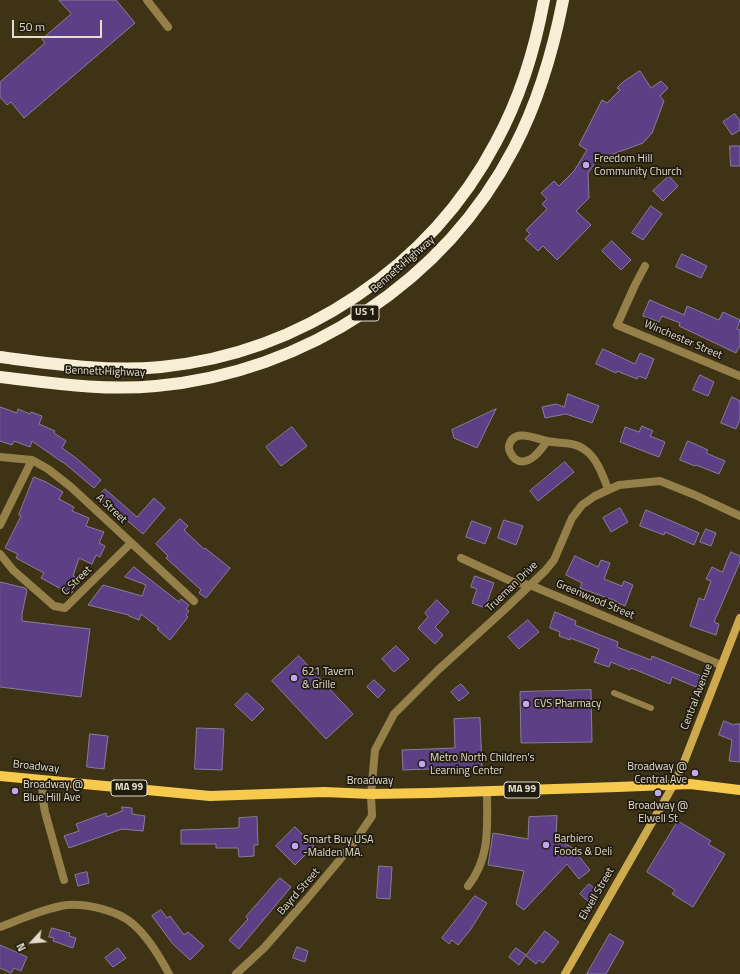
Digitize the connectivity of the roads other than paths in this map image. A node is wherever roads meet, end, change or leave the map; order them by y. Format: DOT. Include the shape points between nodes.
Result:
graph roads {
  1 [pos="147,0"];
  2 [pos="544,0"];
  3 [pos="563,0"];
  4 [pos="168,27"];
  5 [pos="645,266"];
  6 [pos="0,357"];
  7 [pos="0,376"];
  8 [pos="740,376"];
  9 [pos="547,441"];
  10 [pos="0,457"];
  11 [pos="32,460"];
  12 [pos="608,489"];
  13 [pos="740,516"];
  14 [pos="0,525"];
  15 [pos="131,544"];
  16 [pos="0,554"];
  17 [pos="461,558"];
  18 [pos="530,585"];
  19 [pos="194,601"];
  20 [pos="740,618"];
  21 [pos="721,665"];
  22 [pos="614,693"];
  23 [pos="651,708"];
  24 [pos="0,776"];
  25 [pos="42,780"];
  26 [pos="674,784"];
  27 [pos="740,790"];
  28 [pos="487,791"];
  29 [pos="371,794"];
  30 [pos="64,880"];
  31 [pos="468,886"];
  32 [pos="0,927"];
  33 [pos="169,974"];
  34 [pos="236,974"];
  35 [pos="565,974"];
  1 -- 4 [label="street"];
  2 -- 6 [label="highway, Bennett Highway / US 1" via="529,62 515,102 481,168 461,198 422,242 384,276 348,302 310,324 270,341 228,355 184,364 140,369 96,369"];
  3 -- 7 [label="highway, Bennett Highway / US 1" via="538,95 514,149 490,188 463,224 433,257 399,288 364,314 286,355 244,370 201,380 112,388"];
  5 -- 8 [label="street, Winchester Street" via="617,324"];
  9 -- 12 [label="street" via="569,443 587,450 600,469"];
  10 -- 11 [label="street, A Street"];
  11 -- 14 [label="street"];
  11 -- 15 [label="street, A Street" via="71,487"];
  12 -- 13 [label="street, Trueman Drive" via="619,485 660,481"];
  12 -- 18 [label="street, Trueman Drive" via="582,505 572,518 554,560"];
  15 -- 16 [label="street, C Street" via="65,608 54,606 13,570"];
  15 -- 19 [label="street, A Street"];
  17 -- 18 [label="street, Greenwood Street" via="513,582"];
  18 -- 21 [label="street, Greenwood Street"];
  18 -- 29 [label="street, Trueman Drive" via="394,714 375,750"];
  20 -- 21 [label="street, Central Avenue"];
  21 -- 26 [label="street, Central Avenue"];
  22 -- 23 [label="lane"];
  24 -- 25 [label="main road, Broadway / MA 99"];
  25 -- 29 [label="main road, Broadway / MA 99" via="210,796 324,792"];
  25 -- 30 [label="street" via="45,812"];
  26 -- 27 [label="main road, Broadway / MA 99"];
  26 -- 28 [label="main road, Broadway / MA 99"];
  26 -- 35 [label="street, Elwell Street"];
  28 -- 29 [label="main road, Broadway / MA 99"];
  28 -- 31 [label="street" via="486,846 474,878"];
  29 -- 34 [label="street, Bayrd Street" via="372,816 353,844 308,899"];
  32 -- 33 [label="street" via="72,905 98,908 129,920 144,936"];
}
